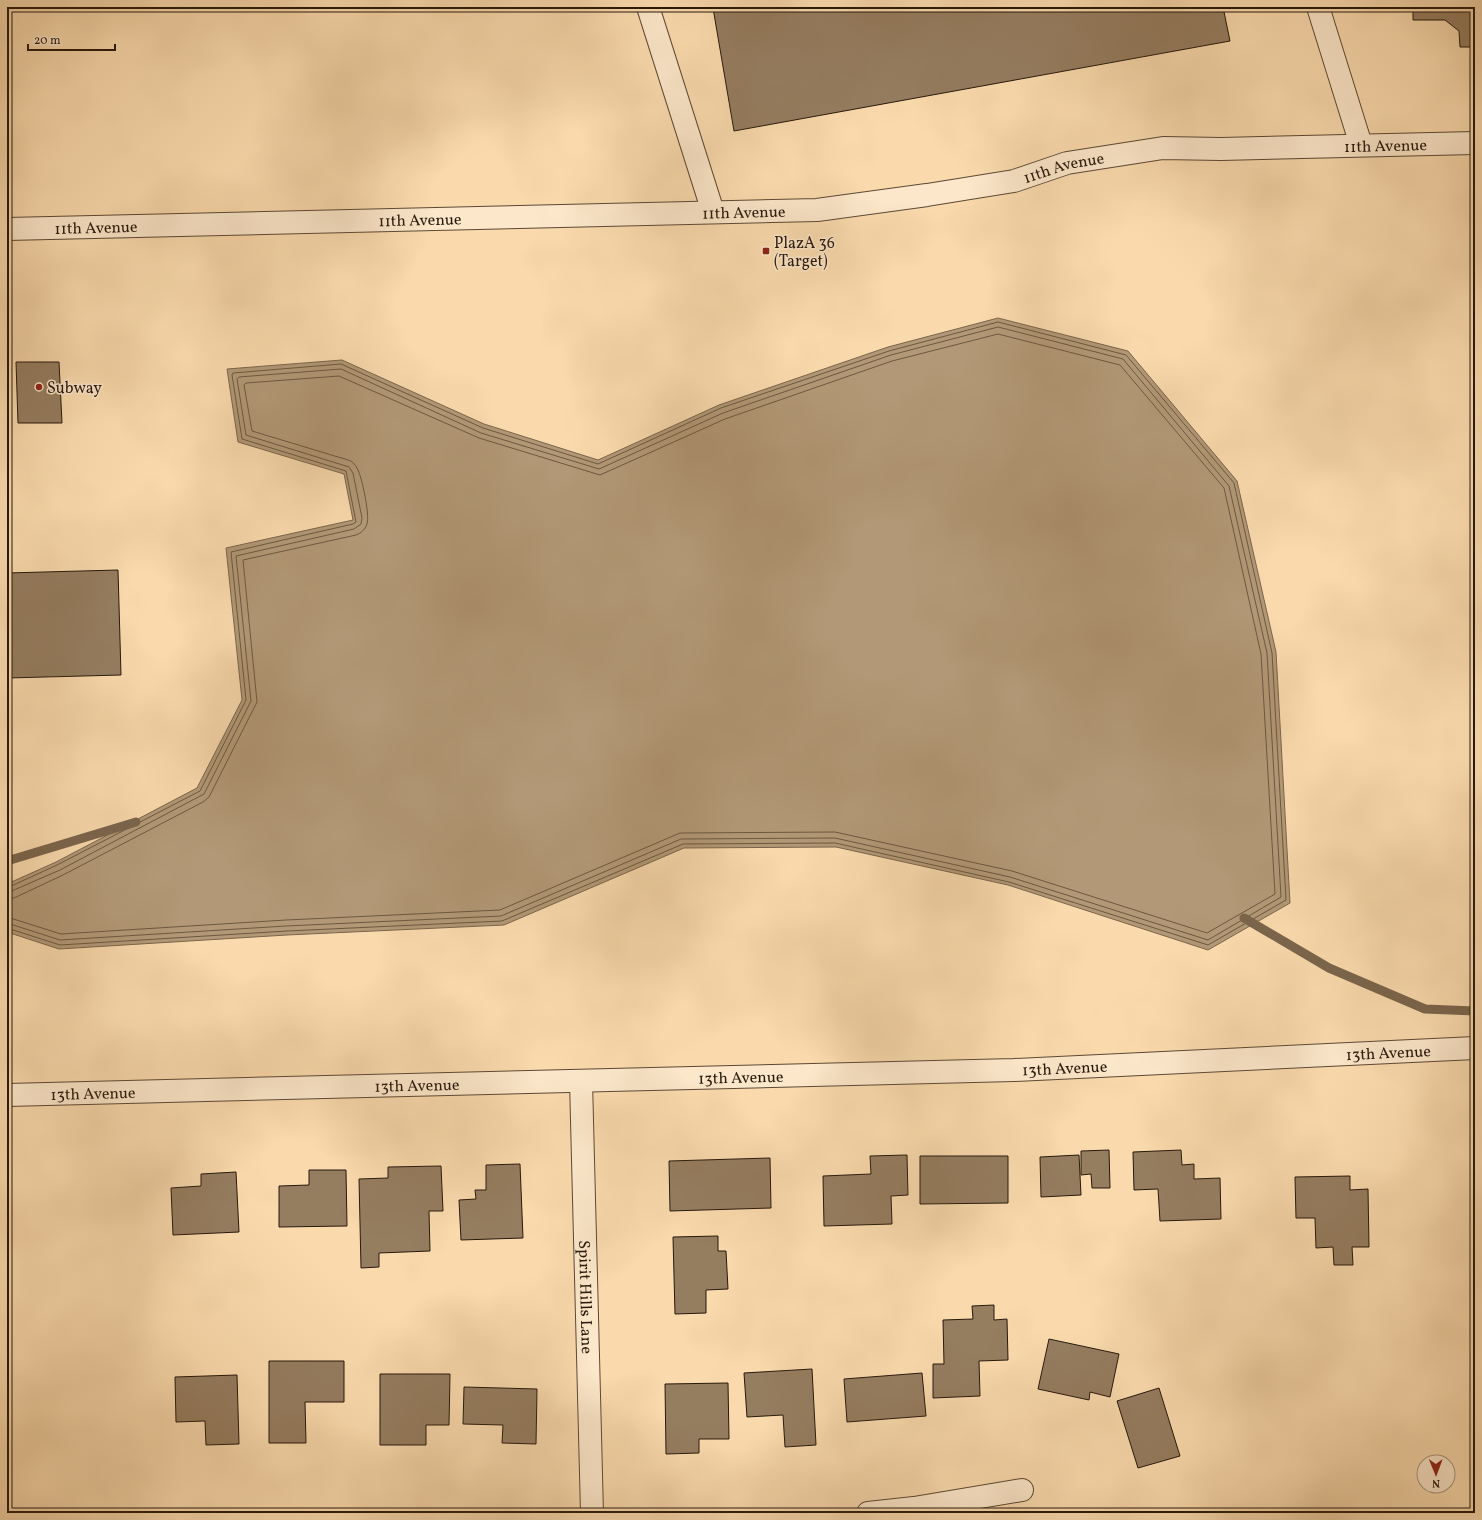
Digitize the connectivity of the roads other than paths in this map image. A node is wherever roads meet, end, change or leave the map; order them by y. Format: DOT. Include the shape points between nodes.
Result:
graph roads {
  1 [pos="648,7"];
  2 [pos="1318,7"];
  3 [pos="1475,143"];
  4 [pos="1361,145"];
  5 [pos="714,212"];
  6 [pos="7,229"];
  7 [pos="1475,1048"];
  8 [pos="581,1081"];
  9 [pos="7,1095"];
  10 [pos="1022,1490"];
  11 [pos="592,1513"];
  12 [pos="868,1513"];
  1 -- 5 [label="street"];
  2 -- 4 [label="street"];
  3 -- 4 [label="street, 11th Avenue"];
  4 -- 5 [label="street, 11th Avenue" via="1163,148 1067,163 1014,181 927,195 817,210"];
  5 -- 6 [label="street, 11th Avenue"];
  7 -- 8 [label="street, 13th Avenue" via="1014,1070"];
  8 -- 9 [label="street, 13th Avenue"];
  8 -- 11 [label="street, Spirit Hills Lane"];
  10 -- 12 [label="street"];
}
